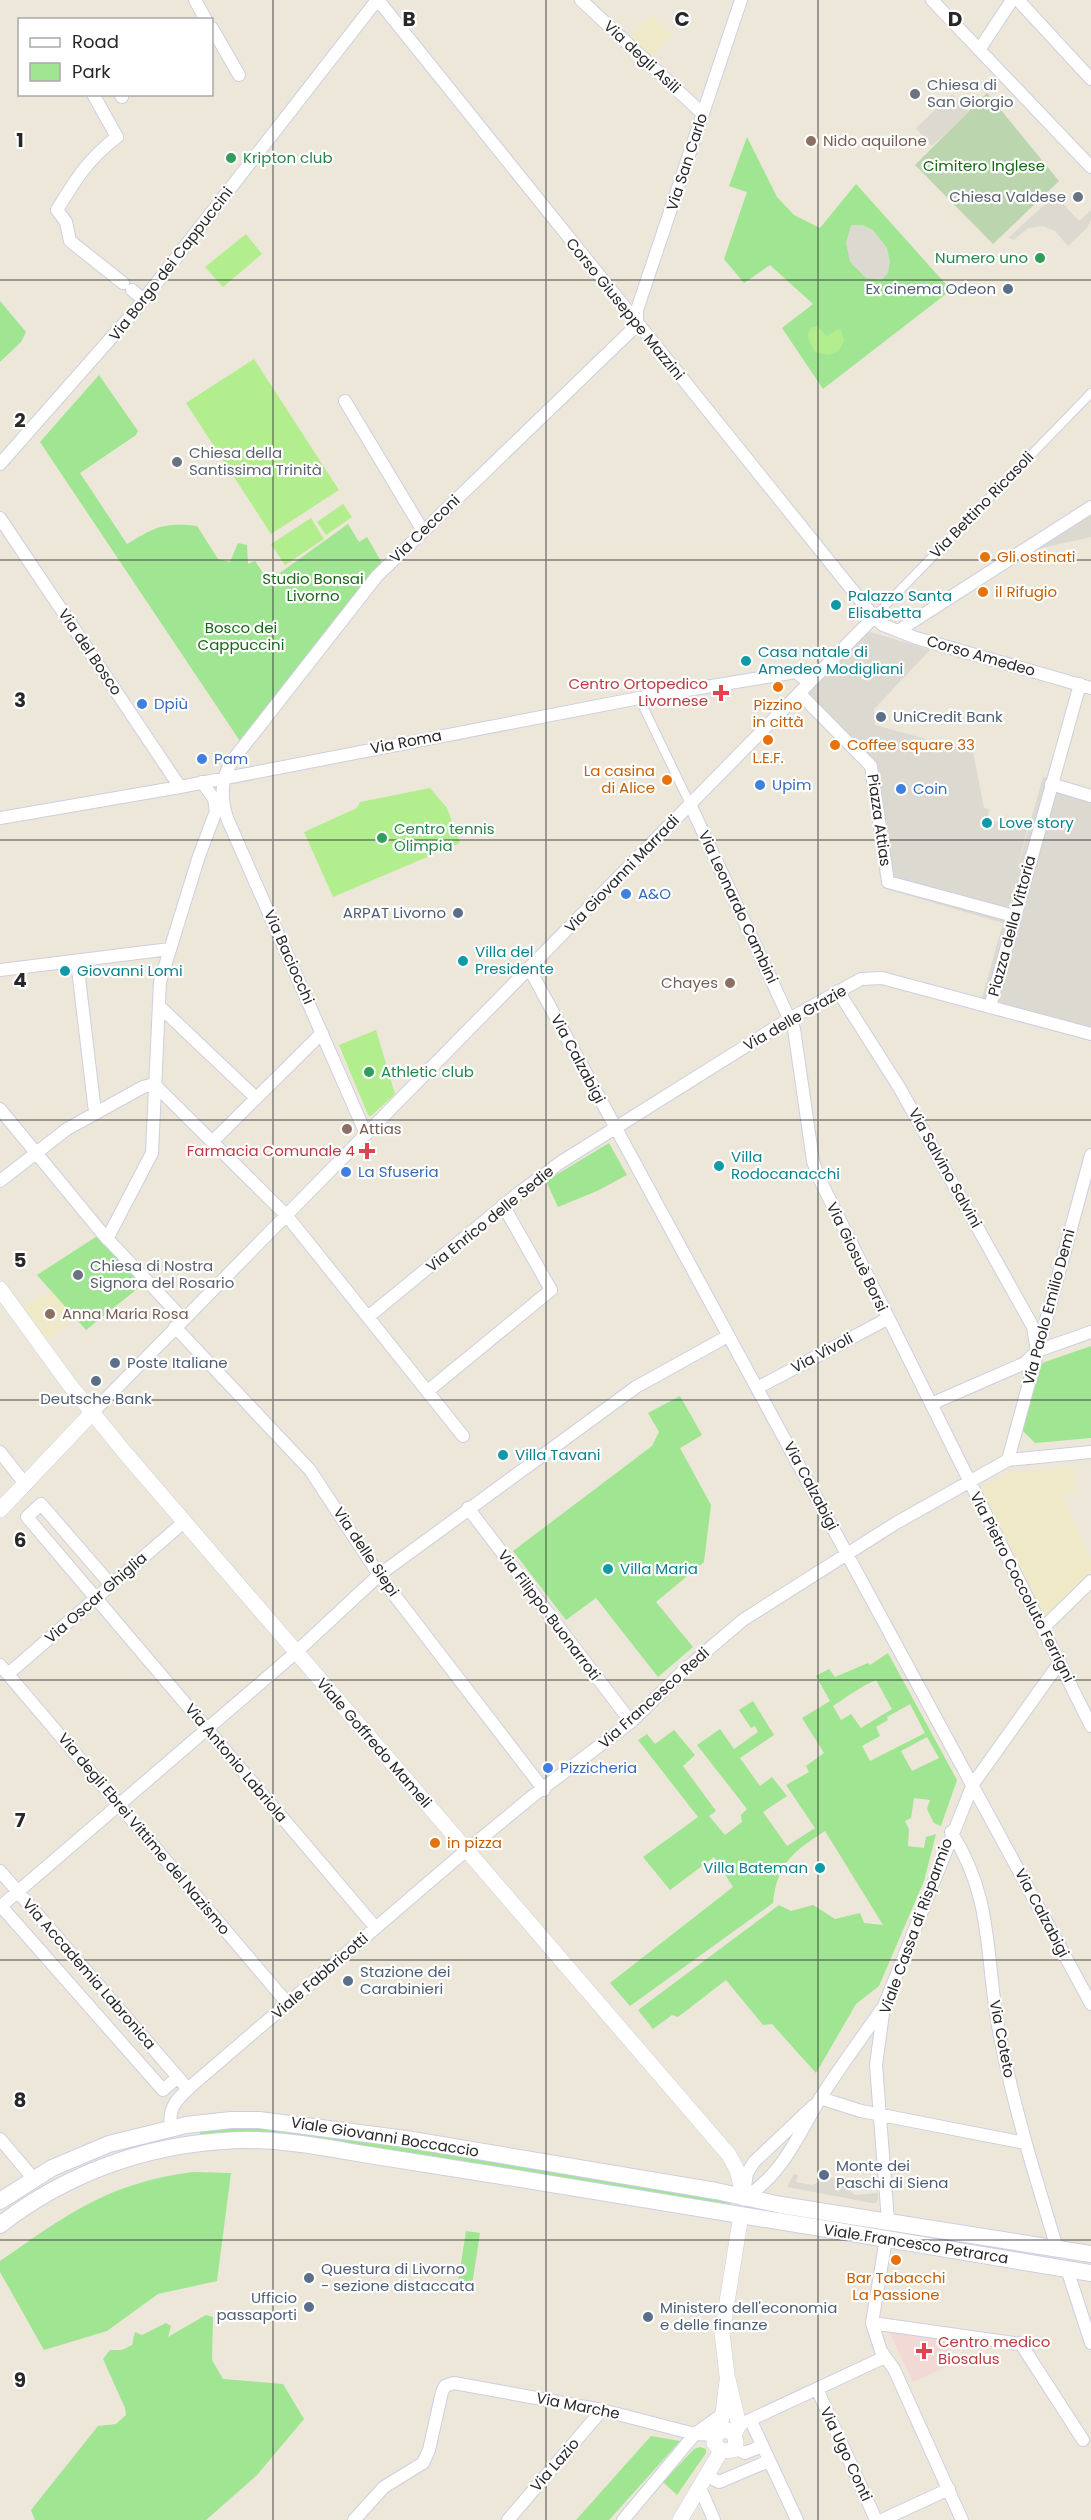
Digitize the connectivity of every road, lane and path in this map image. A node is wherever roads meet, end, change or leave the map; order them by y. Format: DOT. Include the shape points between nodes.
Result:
graph roads {
  1 [pos="195,0"];
  2 [pos="377,0"];
  3 [pos="581,0"];
  4 [pos="741,0"];
  5 [pos="932,0"];
  6 [pos="1012,0"];
  7 [pos="1018,0"];
  8 [pos="205,18"];
  9 [pos="213,30"];
  10 [pos="980,50"];
  11 [pos="239,75"];
  12 [pos="1091,79"];
  13 [pos="94,96"];
  14 [pos="703,114"];
  15 [pos="1091,167"];
  16 [pos="144,300"];
  17 [pos="637,325"];
  18 [pos="1091,393"];
  19 [pos="345,401"];
  20 [pos="0,464"];
  21 [pos="1091,507"];
  22 [pos="0,518"];
  23 [pos="423,531"];
  24 [pos="874,617"];
  25 [pos="898,631"];
  26 [pos="809,683"];
  27 [pos="1085,686"];
  28 [pos="799,693"];
  29 [pos="639,698"];
  30 [pos="238,754"];
  31 [pos="254,771"];
  32 [pos="224,778"];
  33 [pos="202,782"];
  34 [pos="1051,784"];
  35 [pos="180,786"];
  36 [pos="1091,796"];
  37 [pos="690,804"];
  38 [pos="0,818"];
  39 [pos="227,818"];
  40 [pos="211,823"];
  41 [pos="1014,916"];
  42 [pos="170,949"];
  43 [pos="77,961"];
  44 [pos="529,968"];
  45 [pos="0,970"];
  46 [pos="838,992"];
  47 [pos="159,1006"];
  48 [pos="990,1008"];
  49 [pos="789,1019"];
  50 [pos="322,1033"];
  51 [pos="1091,1034"];
  52 [pos="154,1084"];
  53 [pos="256,1098"];
  54 [pos="0,1109"];
  55 [pos="95,1112"];
  56 [pos="616,1128"];
  57 [pos="366,1134"];
  58 [pos="212,1142"];
  59 [pos="36,1155"];
  60 [pos="1091,1155"];
  61 [pos="0,1181"];
  62 [pos="503,1205"];
  63 [pos="287,1216"];
  64 [pos="108,1239"];
  65 [pos="0,1289"];
  66 [pos="368,1317"];
  67 [pos="887,1318"];
  68 [pos="179,1323"];
  69 [pos="1091,1332"];
  70 [pos="728,1336"];
  71 [pos="1036,1351"];
  72 [pos="757,1388"];
  73 [pos="429,1390"];
  74 [pos="931,1404"];
  75 [pos="93,1412"];
  76 [pos="463,1436"];
  77 [pos="0,1452"];
  78 [pos="1091,1452"];
  79 [pos="1008,1460"];
  80 [pos="969,1480"];
  81 [pos="26,1485"];
  82 [pos="468,1508"];
  83 [pos="0,1510"];
  84 [pos="184,1522"];
  85 [pos="848,1554"];
  86 [pos="379,1575"];
  87 [pos="1091,1581"];
  88 [pos="111,1585"];
  89 [pos="96,1598"];
  90 [pos="1043,1628"];
  91 [pos="296,1652"];
  92 [pos="1060,1662"];
  93 [pos="4,1669"];
  94 [pos="631,1722"];
  95 [pos="1091,1726"];
  96 [pos="207,1730"];
  97 [pos="972,1784"];
  98 [pos="544,1790"];
  99 [pos="119,1805"];
  100 [pos="951,1832"];
  101 [pos="467,1851"];
  102 [pos="0,1870"];
  103 [pos="18,1892"];
  104 [pos="0,1906"];
  105 [pos="376,1928"];
  106 [pos="288,2004"];
  107 [pos="1091,2004"];
  108 [pos="884,2006"];
  109 [pos="178,2077"];
  110 [pos="188,2089"];
  111 [pos="163,2090"];
  112 [pos="820,2098"];
  113 [pos="175,2102"];
  114 [pos="879,2114"];
  115 [pos="171,2128"];
  116 [pos="0,2139"];
  117 [pos="1025,2143"];
  118 [pos="175,2147"];
  119 [pos="33,2178"];
  120 [pos="44,2194"];
  121 [pos="744,2198"];
  122 [pos="0,2201"];
  123 [pos="741,2215"];
  124 [pos="888,2221"];
  125 [pos="0,2225"];
  126 [pos="886,2239"];
  127 [pos="1058,2248"];
  128 [pos="1091,2254"];
  129 [pos="1067,2269"];
  130 [pos="1091,2274"];
  131 [pos="872,2323"];
  132 [pos="1091,2343"];
  133 [pos="885,2357"];
  134 [pos="727,2375"];
  135 [pos="817,2389"];
  136 [pos="602,2410"];
  137 [pos="723,2414"];
  138 [pos="695,2434"];
  139 [pos="731,2435"];
  140 [pos="1083,2440"];
  141 [pos="762,2446"];
  142 [pos="769,2461"];
  143 [pos="704,2482"];
  144 [pos="949,2489"];
  145 [pos="354,2520"];
  146 [pos="508,2520"];
  147 [pos="623,2520"];
  148 [pos="680,2520"];
  149 [pos="714,2520"];
  150 [pos="797,2520"];
  151 [pos="876,2520"];
  152 [pos="882,2520"];
  153 [pos="962,2520"];
  1 -- 8 [label="street"];
  2 -- 16 [label="street, Via Borgo dei Cappuccini"];
  2 -- 17 [label="street, Corso Giuseppe Mazzini"];
  3 -- 14 [label="street, Via degli Asili"];
  4 -- 14 [label="street, Via San Carlo"];
  5 -- 10 [label="street"];
  6 -- 10 [label="street"];
  7 -- 12 [label="street"];
  9 -- 11 [label="street"];
  10 -- 15 [label="street"];
  13 -- 16 [label="street" via="117,137 94,154 57,210 66,222 70,241"];
  14 -- 17 [label="street, Via San Carlo" via="638,309"];
  16 -- 20 [label="street, Via Borgo dei Cappuccini"];
  17 -- 23 [label="street, Via Cecconi"];
  17 -- 24 [label="street, Corso Giuseppe Mazzini"];
  18 -- 24 [label="street, Via Bettino Ricasoli"];
  19 -- 23 [label="street"];
  21 -- 25 [label="street"];
  22 -- 35 [label="street, Via del Bosco"];
  23 -- 30 [label="street, Via Cecconi" via="377,576"];
  24 -- 25 [label="street, Corso Amedeo"];
  24 -- 26 [label="street, Via Giovanni Marradi"];
  25 -- 27 [label="street, Corso Amedeo"];
  26 -- 28 [label="street, Via Giovanni Marradi"];
  26 -- 29 [label="street, Via Roma" via="796,672"];
  27 -- 34 [label="street, Piazza della Vittoria"];
  28 -- 37 [label="street, Via Giovanni Marradi"];
  28 -- 41 [label="street, Piazza Attias" via="871,766 888,882"];
  29 -- 31 [label="street, Via Roma"];
  29 -- 37 [label="street, Via Leonardo Cambini"];
  30 -- 31 [label="street" via="244,765"];
  30 -- 32 [label="street, Via Cecconi"];
  31 -- 32 [label="street, Via Roma"];
  32 -- 33 [label="street, Via Roma"];
  32 -- 39 [label="street, Via Baciocchi" via="222,794"];
  33 -- 35 [label="street, Via Roma"];
  33 -- 40 [label="street" via="216,805"];
  34 -- 36 [label="street"];
  34 -- 41 [label="street, Piazza della Vittoria"];
  35 -- 38 [label="street, Via Roma"];
  37 -- 44 [label="street, Via Giovanni Marradi"];
  37 -- 49 [label="street, Via Leonardo Cambini"];
  39 -- 40 [label="street"];
  39 -- 50 [label="street, Via Baciocchi"];
  40 -- 42 [label="street"];
  41 -- 48 [label="street, Piazza della Vittoria"];
  42 -- 43 [label="street"];
  42 -- 47 [label="street" via="160,982"];
  43 -- 45 [label="street"];
  43 -- 55 [label="street"];
  44 -- 56 [label="street, Via Calzabigi"];
  44 -- 57 [label="street, Via Giovanni Marradi"];
  46 -- 48 [label="street, Via delle Grazie" via="861,979 882,978"];
  46 -- 49 [label="street, Via delle Grazie"];
  46 -- 71 [label="street, Via Salvino Salvini" via="937,1151 1033,1327"];
  47 -- 52 [label="street"];
  47 -- 53 [label="street"];
  48 -- 51 [label="street, Piazza della Vittoria"];
  49 -- 56 [label="street, Via delle Grazie"];
  49 -- 67 [label="street, Via Giosuè Borsi" via="794,1029 813,1161"];
  50 -- 53 [label="street"];
  50 -- 57 [label="street, Via Baciocchi"];
  52 -- 55 [label="street"];
  52 -- 58 [label="street"];
  52 -- 64 [label="street" via="150,1158"];
  53 -- 58 [label="street"];
  54 -- 59 [label="street, Via delle Siepi"];
  55 -- 59 [label="street"];
  56 -- 62 [label="street, Via Enrico delle Sedie"];
  56 -- 70 [label="street, Via Calzabigi"];
  57 -- 63 [label="street, Via Giovanni Marradi"];
  58 -- 63 [label="street"];
  59 -- 61 [label="street"];
  59 -- 64 [label="street, Via delle Siepi"];
  60 -- 71 [label="street, Via Paolo Emilio Demi"];
  62 -- 66 [label="street, Via Enrico delle Sedie"];
  62 -- 73 [label="street" via="550,1290"];
  63 -- 66 [label="street"];
  63 -- 68 [label="street, Via Giovanni Marradi"];
  64 -- 68 [label="street, Via delle Siepi"];
  65 -- 75 [label="street, Viale Goffredo Mameli"];
  66 -- 73 [label="street"];
  67 -- 72 [label="street, Via Vivoli"];
  67 -- 74 [label="street, Via Giosuè Borsi"];
  68 -- 75 [label="street, Via Giovanni Marradi"];
  68 -- 86 [label="street, Via delle Siepi" via="303,1461"];
  69 -- 71 [label="street"];
  70 -- 72 [label="street, Via Calzabigi"];
  70 -- 82 [label="street" via="641,1383"];
  71 -- 74 [label="street" via="1025,1363"];
  71 -- 79 [label="street, Via Paolo Emilio Demi"];
  72 -- 85 [label="street, Via Calzabigi"];
  73 -- 76 [label="street"];
  74 -- 80 [label="street, Via Giosuè Borsi"];
  75 -- 81 [label="street"];
  75 -- 84 [label="street, Viale Goffredo Mameli"];
  77 -- 81 [label="street"];
  78 -- 79 [label="street"];
  79 -- 80 [label="street, Via Francesco Redi"];
  80 -- 85 [label="street, Via Francesco Redi"];
  80 -- 90 [label="street, Via Pietro Coccoluto Ferrigni"];
  81 -- 83 [label="street"];
  82 -- 86 [label="street"];
  82 -- 94 [label="street, Via Filippo Buonarroti"];
  84 -- 88 [label="street, Via Oscar Ghiglia"];
  84 -- 91 [label="street, Viale Goffredo Mameli"];
  85 -- 94 [label="street, Via Francesco Redi" via="743,1620"];
  85 -- 97 [label="street, Via Calzabigi"];
  86 -- 91 [label="street"];
  86 -- 98 [label="street, Via delle Siepi"];
  87 -- 90 [label="street"];
  88 -- 89 [label="street, Via Oscar Ghiglia"];
  88 -- 89 [label="street, Via Antonio Labriola" via="41,1504 27,1517"];
  89 -- 93 [label="street, Via Oscar Ghiglia"];
  89 -- 96 [label="street, Via Antonio Labriola"];
  90 -- 92 [label="street, Via Pietro Coccoluto Ferrigni"];
  91 -- 96 [label="street"];
  91 -- 101 [label="street, Viale Goffredo Mameli"];
  92 -- 95 [label="street, Via Pietro Coccoluto Ferrigni"];
  92 -- 97 [label="street, Viale Cassa di Risparmio"];
  93 -- 99 [label="street, Via degli Ebrei Vittime del Nazismo"];
  94 -- 98 [label="street, Via Francesco Redi"];
  96 -- 99 [label="street"];
  96 -- 105 [label="street, Via Antonio Labriola"];
  97 -- 100 [label="street, Viale Cassa di Risparmio"];
  97 -- 107 [label="street, Via Calzabigi"];
  98 -- 101 [label="street, Via Francesco Redi"];
  99 -- 103 [label="street"];
  99 -- 106 [label="street, Via degli Ebrei Vittime del Nazismo"];
  100 -- 108 [label="street, Viale Cassa di Risparmio"];
  100 -- 117 [label="street, Via Coteto" via="964,1852 985,1915 998,2030"];
  101 -- 105 [label="street, Viale Fabbricotti"];
  101 -- 121 [label="street, Viale Goffredo Mameli" via="729,2155"];
  102 -- 103 [label="street, Via Accademia Labronica"];
  103 -- 104 [label="street"];
  103 -- 109 [label="street, Via Accademia Labronica"];
  104 -- 111 [label="street, Via Accademia Labronica"];
  105 -- 106 [label="street, Viale Fabbricotti"];
  106 -- 110 [label="street, Viale Fabbricotti"];
  108 -- 112 [label="street"];
  108 -- 114 [label="street, Viale Cassa di Risparmio" via="876,2052"];
  109 -- 110 [label="street, Via Accademia Labronica"];
  109 -- 111 [label="street"];
  110 -- 113 [label="street, Viale Fabbricotti"];
  111 -- 113 [label="street, Via Accademia Labronica"];
  112 -- 114 [label="street"];
  112 -- 121 [label="street" via="800,2138 774,2172"];
  112 -- 121 [label="street" via="754,2162 747,2173"];
  113 -- 115 [label="street" via="169,2114"];
  114 -- 117 [label="street"];
  114 -- 124 [label="street, Viale Cassa di Risparmio"];
  115 -- 118 [label="main road"];
  115 -- 119 [label="main road, Viale Giovanni Boccaccio" via="109,2144"];
  115 -- 121 [label="main road, Viale Giovanni Boccaccio" via="231,2120 313,2125"];
  116 -- 119 [label="street"];
  117 -- 127 [label="street, Via Coteto"];
  118 -- 120 [label="main road, Viale Giovanni Boccaccio" via="98,2169"];
  118 -- 123 [label="main road, Viale Giovanni Boccaccio" via="236,2140 295,2143"];
  119 -- 120 [label="main road"];
  119 -- 122 [label="main road, Viale Giovanni Boccaccio"];
  120 -- 125 [label="main road, Viale Giovanni Boccaccio"];
  121 -- 123 [label="street"];
  121 -- 124 [label="main road, Viale Francesco Petrarca"];
  123 -- 126 [label="main road, Viale Francesco Petrarca"];
  123 -- 134 [label="street" via="722,2325"];
  124 -- 127 [label="main road, Viale Francesco Petrarca"];
  126 -- 129 [label="main road, Viale Francesco Petrarca"];
  126 -- 131 [label="street"];
  127 -- 128 [label="main road, Viale Francesco Petrarca"];
  129 -- 130 [label="main road, Viale Francesco Petrarca"];
  129 -- 132 [label="street"];
  131 -- 133 [label="street"];
  131 -- 140 [label="street" via="1021,2344"];
  133 -- 135 [label="street"];
  133 -- 144 [label="street"];
  134 -- 137 [label="street"];
  134 -- 139 [label="street"];
  135 -- 139 [label="street"];
  135 -- 151 [label="street, Via Ugo Conti"];
  136 -- 138 [label="street, Via Marche"];
  136 -- 145 [label="street, Via Marche" via="459,2383 449,2385 443,2389 423,2463 384,2487"];
  136 -- 146 [label="street, Via Lazio"];
  137 -- 138 [label="street"];
  137 -- 139 [label="street"];
  138 -- 139 [label="street, Via Marche"];
  138 -- 147 [label="street"];
  139 -- 141 [label="street"];
  139 -- 141 [label="street, Via Marche" via="745,2453"];
  139 -- 143 [label="street"];
  141 -- 142 [label="street"];
  142 -- 143 [label="street" via="719,2482"];
  142 -- 150 [label="street"];
  143 -- 148 [label="street"];
  143 -- 149 [label="street"];
  144 -- 152 [label="street"];
  144 -- 153 [label="street"];
}
